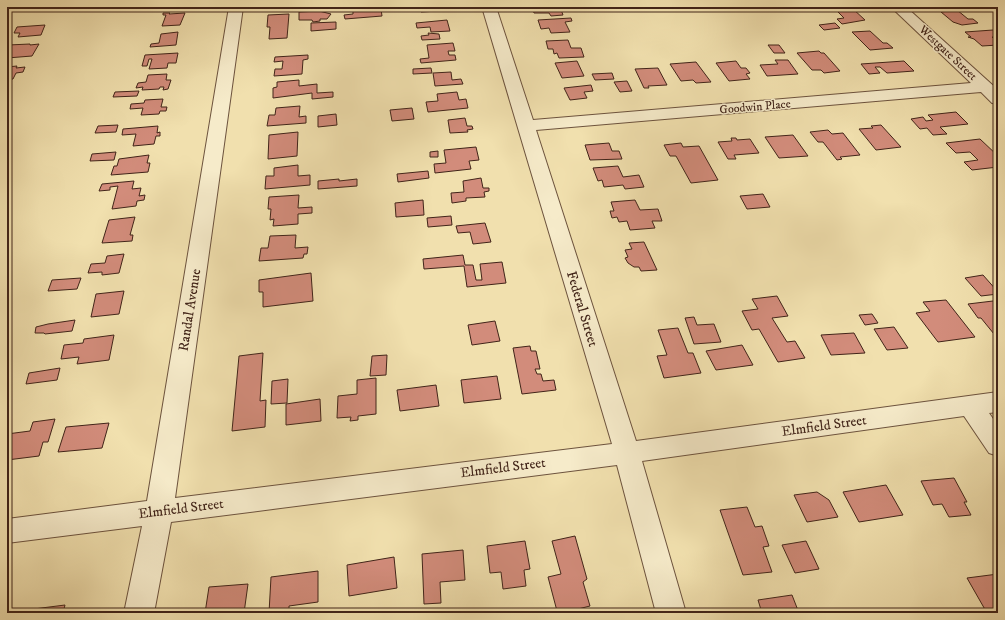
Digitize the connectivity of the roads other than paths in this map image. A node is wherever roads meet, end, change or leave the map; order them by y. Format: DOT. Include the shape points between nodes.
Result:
graph roads {
  1 [pos="236,7"];
  2 [pos="489,7"];
  3 [pos="898,7"];
  4 [pos="984,86"];
  5 [pos="998,99"];
  6 [pos="525,126"];
  7 [pos="998,402"];
  8 [pos="970,406"];
  9 [pos="998,446"];
  10 [pos="627,453"];
  11 [pos="159,512"];
  12 [pos="7,531"];
  13 [pos="139,613"];
  14 [pos="671,613"];
  1 -- 11 [label="street, Randal Avenue"];
  2 -- 6 [label="street, Federal Street"];
  3 -- 4 [label="street, Westgate Street"];
  4 -- 5 [label="street, Westgate Street"];
  4 -- 6 [label="street, Goodwin Place"];
  6 -- 10 [label="street, Federal Street"];
  7 -- 8 [label="street, Elmfield Street"];
  8 -- 9 [label="street"];
  8 -- 10 [label="street, Elmfield Street"];
  10 -- 11 [label="street, Elmfield Street"];
  10 -- 14 [label="street, Federal Street"];
  11 -- 12 [label="street, Elmfield Street"];
  11 -- 13 [label="street, Randal Avenue"];
}
